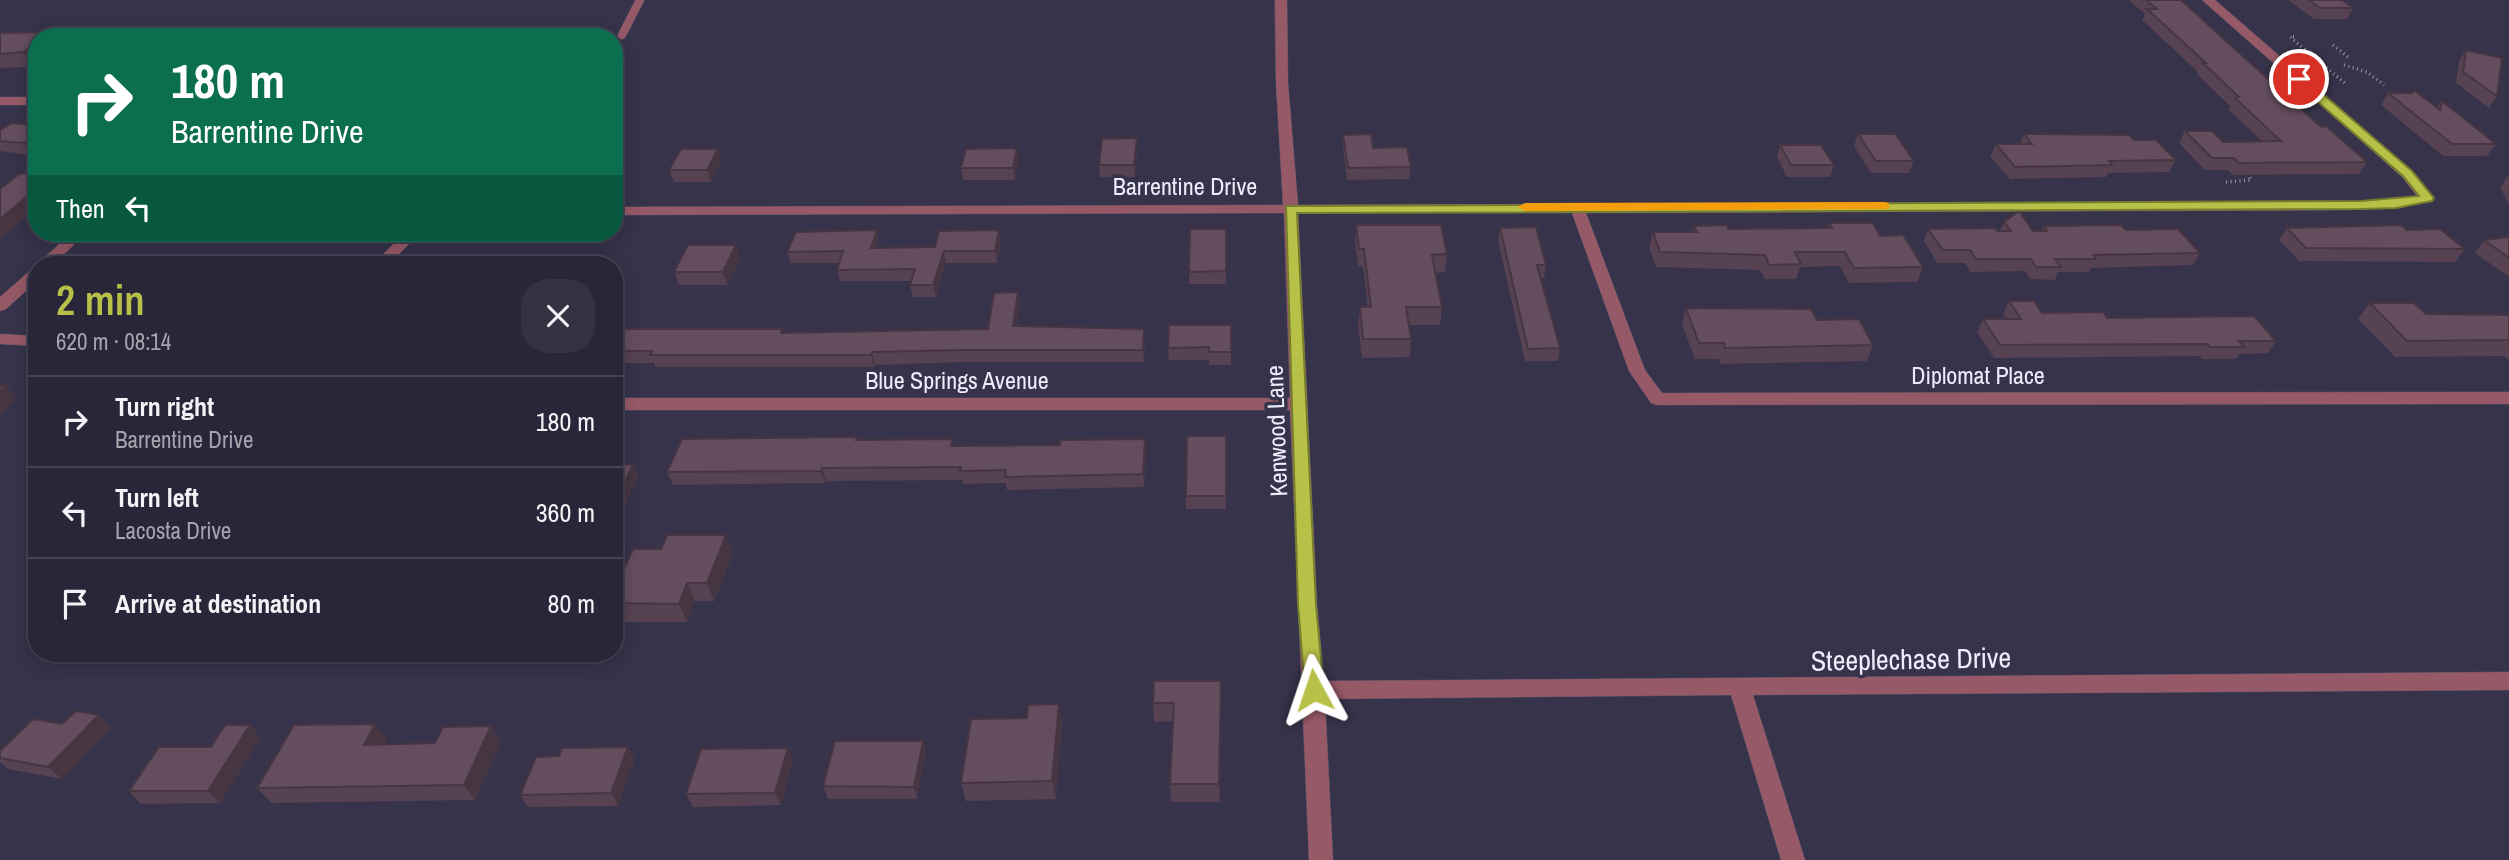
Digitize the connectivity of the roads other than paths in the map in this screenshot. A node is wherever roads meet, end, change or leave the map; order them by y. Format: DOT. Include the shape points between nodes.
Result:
graph roads {
  1 [pos="640,0"];
  2 [pos="1281,0"];
  3 [pos="2208,0"];
  4 [pos="623,32"];
  5 [pos="0,101"];
  6 [pos="28,101"];
  7 [pos="1577,207"];
  8 [pos="1291,209"];
  9 [pos="623,211"];
  10 [pos="69,242"];
  11 [pos="403,242"];
  12 [pos="54,256"];
  13 [pos="389,256"];
  14 [pos="28,280"];
  15 [pos="0,306"];
  16 [pos="0,339"];
  17 [pos="28,341"];
  18 [pos="2509,398"];
  19 [pos="623,404"];
  20 [pos="1299,404"];
  21 [pos="2509,681"];
  22 [pos="1740,689"];
  23 [pos="1314,690"];
  24 [pos="1321,860"];
  25 [pos="1793,860"];
  1 -- 4 [label="lane"];
  2 -- 8 [label="street, Kenwood Lane"];
  3 -- 7 [label="street, Barrentine Drive" via="2407,173 2427,198 2340,205"];
  5 -- 6 [label="street"];
  7 -- 8 [label="street, Barrentine Drive"];
  7 -- 18 [label="street, Diplomat Place" via="1637,371 1657,399"];
  8 -- 9 [label="street, Barrentine Drive"];
  8 -- 20 [label="street, Kenwood Lane"];
  10 -- 12 [label="street"];
  11 -- 13 [label="street"];
  14 -- 15 [label="street"];
  16 -- 17 [label="street"];
  19 -- 20 [label="street, Blue Springs Avenue"];
  20 -- 23 [label="street, Kenwood Lane"];
  21 -- 22 [label="street, Steeplechase Drive"];
  22 -- 23 [label="street, Steeplechase Drive"];
  22 -- 25 [label="street"];
  23 -- 24 [label="street, Kenwood Lane"];
}
